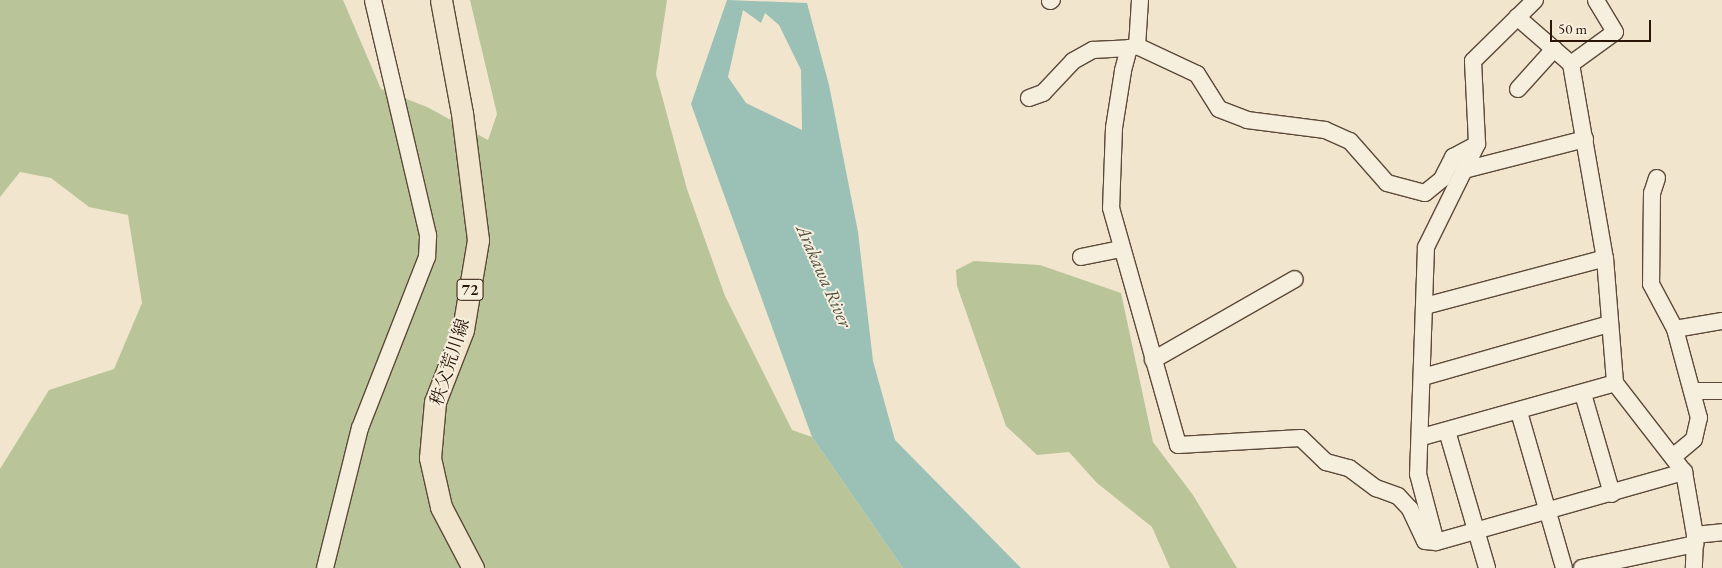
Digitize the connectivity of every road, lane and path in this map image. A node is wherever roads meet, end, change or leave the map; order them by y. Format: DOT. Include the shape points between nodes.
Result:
graph roads {
  1 [pos="373,0"];
  2 [pos="441,0"];
  3 [pos="1140,0"];
  4 [pos="1534,0"];
  5 [pos="1596,0"];
  6 [pos="1517,17"];
  7 [pos="1133,47"];
  8 [pos="1554,49"];
  9 [pos="1571,64"];
  10 [pos="1518,89"];
  11 [pos="1029,98"];
  12 [pos="1585,140"];
  13 [pos="1477,144"];
  14 [pos="1464,170"];
  15 [pos="1657,178"];
  16 [pos="1121,249"];
  17 [pos="1081,257"];
  18 [pos="1606,258"];
  19 [pos="1294,279"];
  20 [pos="1425,306"];
  21 [pos="1722,321"];
  22 [pos="1609,324"];
  23 [pos="1675,329"];
  24 [pos="1153,360"];
  25 [pos="1423,377"];
  26 [pos="1615,383"];
  27 [pos="1694,391"];
  28 [pos="1722,391"];
  29 [pos="1583,394"];
  30 [pos="1519,412"];
  31 [pos="1448,432"];
  32 [pos="1422,437"];
  33 [pos="1674,456"];
  34 [pos="1684,472"];
  35 [pos="1612,494"];
  36 [pos="1548,512"];
  37 [pos="1478,530"];
  38 [pos="1722,532"];
  39 [pos="1695,540"];
  40 [pos="1436,542"];
  41 [pos="325,568"];
  42 [pos="473,568"];
  43 [pos="1487,568"];
  44 [pos="1564,568"];
  45 [pos="1582,568"];
  46 [pos="1694,568"];
  1 -- 41 [label="street" via="428,235 427,257 360,428"];
  2 -- 42 [label="main road, 秩父荒川線 / 72" via="462,113 478,240 463,330 435,402 430,458 440,507"];
  3 -- 7 [label="street"];
  4 -- 6 [label="street"];
  5 -- 9 [label="street" via="1615,32"];
  6 -- 8 [label="street"];
  6 -- 13 [label="street" via="1473,61"];
  7 -- 11 [label="street" via="1093,50 1073,61 1043,93"];
  7 -- 13 [label="street" via="1198,74 1219,109 1247,120 1325,130 1350,141 1387,183 1425,193 1442,179 1453,157"];
  7 -- 16 [label="street" via="1114,128 1111,208"];
  8 -- 9 [label="street"];
  8 -- 10 [label="street"];
  9 -- 12 [label="street"];
  12 -- 14 [label="street"];
  12 -- 18 [label="street"];
  13 -- 14 [label="street"];
  14 -- 20 [label="street" via="1426,247"];
  15 -- 23 [label="street" via="1652,193 1651,284"];
  16 -- 17 [label="street"];
  16 -- 24 [label="street"];
  18 -- 20 [label="street"];
  18 -- 22 [label="street"];
  19 -- 24 [label="street"];
  20 -- 25 [label="street"];
  21 -- 23 [label="street"];
  22 -- 25 [label="street"];
  22 -- 26 [label="street"];
  23 -- 27 [label="street"];
  24 -- 40 [label="street" via="1178,445 1301,438 1326,462 1349,468 1376,488 1398,496 1410,509 1424,541"];
  25 -- 32 [label="street"];
  26 -- 29 [label="street"];
  26 -- 33 [label="street"];
  27 -- 28 [label="street"];
  27 -- 33 [label="street" via="1699,418 1694,439"];
  29 -- 30 [label="street"];
  29 -- 35 [label="street"];
  30 -- 31 [label="street"];
  30 -- 36 [label="street"];
  31 -- 32 [label="street"];
  31 -- 37 [label="street"];
  32 -- 40 [label="street" via="1418,474"];
  33 -- 34 [label="street"];
  34 -- 35 [label="street"];
  34 -- 39 [label="street"];
  35 -- 36 [label="street"];
  36 -- 37 [label="street"];
  36 -- 44 [label="street"];
  37 -- 40 [label="street"];
  37 -- 43 [label="street"];
  38 -- 39 [label="street"];
  39 -- 45 [label="street"];
  39 -- 46 [label="street"];
}
